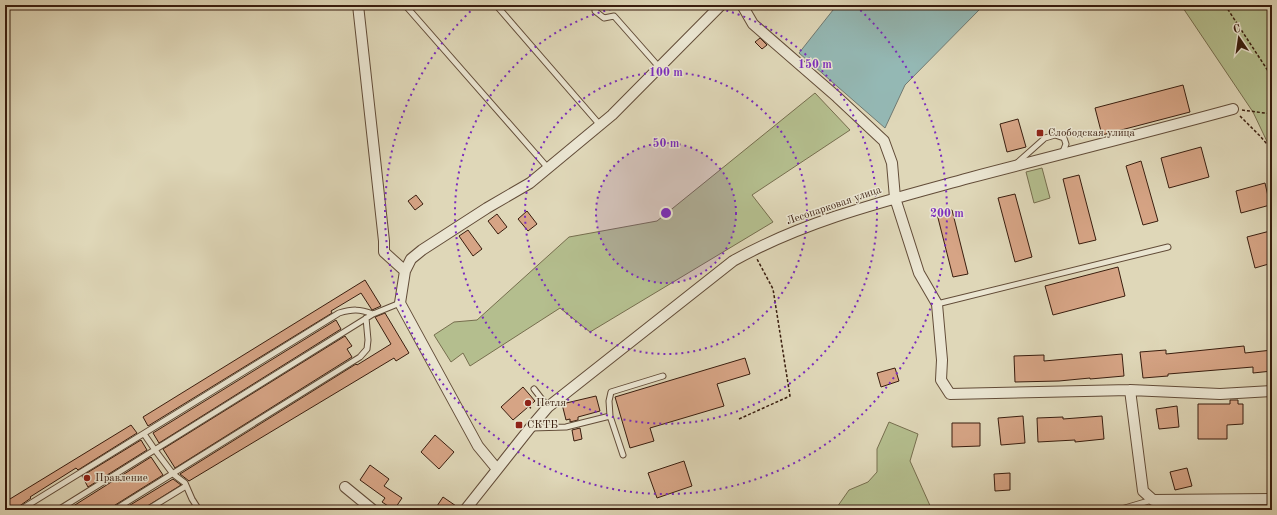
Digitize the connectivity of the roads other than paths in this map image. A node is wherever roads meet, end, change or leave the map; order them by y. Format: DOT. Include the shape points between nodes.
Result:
graph roads {
  1 [pos="360,5"];
  2 [pos="405,5"];
  3 [pos="496,5"];
  4 [pos="595,5"];
  5 [pos="721,5"];
  6 [pos="742,5"];
  7 [pos="659,67"];
  8 [pos="1233,109"];
  9 [pos="600,125"];
  10 [pos="1062,155"];
  11 [pos="1011,167"];
  12 [pos="548,168"];
  13 [pos="895,198"];
  14 [pos="1168,247"];
  15 [pos="405,271"];
  16 [pos="400,304"];
  17 [pos="937,304"];
  18 [pos="373,314"];
  19 [pos="366,318"];
  20 [pos="663,376"];
  21 [pos="534,389"];
  22 [pos="1130,390"];
  23 [pos="1272,391"];
  24 [pos="548,407"];
  25 [pos="610,416"];
  26 [pos="530,428"];
  27 [pos="144,434"];
  28 [pos="155,450"];
  29 [pos="623,455"];
  30 [pos="497,469"];
  31 [pos="173,474"];
  32 [pos="186,486"];
  33 [pos="345,487"];
  34 [pos="1272,499"];
  35 [pos="1153,500"];
  36 [pos="20,510"];
  37 [pos="58,510"];
  38 [pos="114,510"];
  39 [pos="147,510"];
  40 [pos="199,510"];
  41 [pos="373,510"];
  42 [pos="465,510"];
  43 [pos="1118,510"];
  1 -- 15 [label="street" via="384,252"];
  2 -- 12 [label="lane"];
  3 -- 9 [label="lane"];
  4 -- 7 [label="lane" via="595,12 604,18 614,16"];
  5 -- 7 [label="street"];
  6 -- 13 [label="street" via="753,24 884,141 892,163"];
  7 -- 9 [label="street"];
  8 -- 10 [label="street, Лесопарковая улица"];
  9 -- 12 [label="street"];
  10 -- 11 [label="street, Лесопарковая улица"];
  10 -- 11 [label="lane" via="1066,144 1064,138 1055,135 1045,138"];
  11 -- 13 [label="street, Лесопарковая улица"];
  12 -- 15 [label="street" via="530,183 422,250 411,259"];
  13 -- 17 [label="street" via="919,273"];
  13 -- 24 [label="street, Лесопарковая улица" via="808,226 733,261"];
  14 -- 17 [label="lane"];
  15 -- 16 [label="street"];
  16 -- 18 [label="lane"];
  16 -- 30 [label="street" via="478,446"];
  17 -- 22 [label="street" via="942,360 941,380 950,394"];
  18 -- 19 [label="lane"];
  18 -- 27 [label="lane" via="362,310 339,313"];
  19 -- 28 [label="lane"];
  19 -- 31 [label="lane" via="367,349 360,357"];
  20 -- 25 [label="lane" via="611,392"];
  21 -- 24 [label="lane"];
  22 -- 23 [label="street" via="1220,394"];
  22 -- 35 [label="street" via="1143,491"];
  24 -- 26 [label="street, Лесопарковая улица"];
  25 -- 26 [label="lane" via="566,427"];
  25 -- 29 [label="lane"];
  26 -- 30 [label="street, Лесопарковая улица"];
  27 -- 28 [label="lane"];
  27 -- 36 [label="lane"];
  28 -- 31 [label="lane"];
  28 -- 37 [label="lane"];
  30 -- 42 [label="street, Лесопарковая улица"];
  31 -- 32 [label="lane"];
  31 -- 38 [label="lane"];
  32 -- 39 [label="lane"];
  32 -- 40 [label="lane"];
  33 -- 41 [label="street"];
  34 -- 35 [label="street"];
  35 -- 43 [label="lane"];
}
